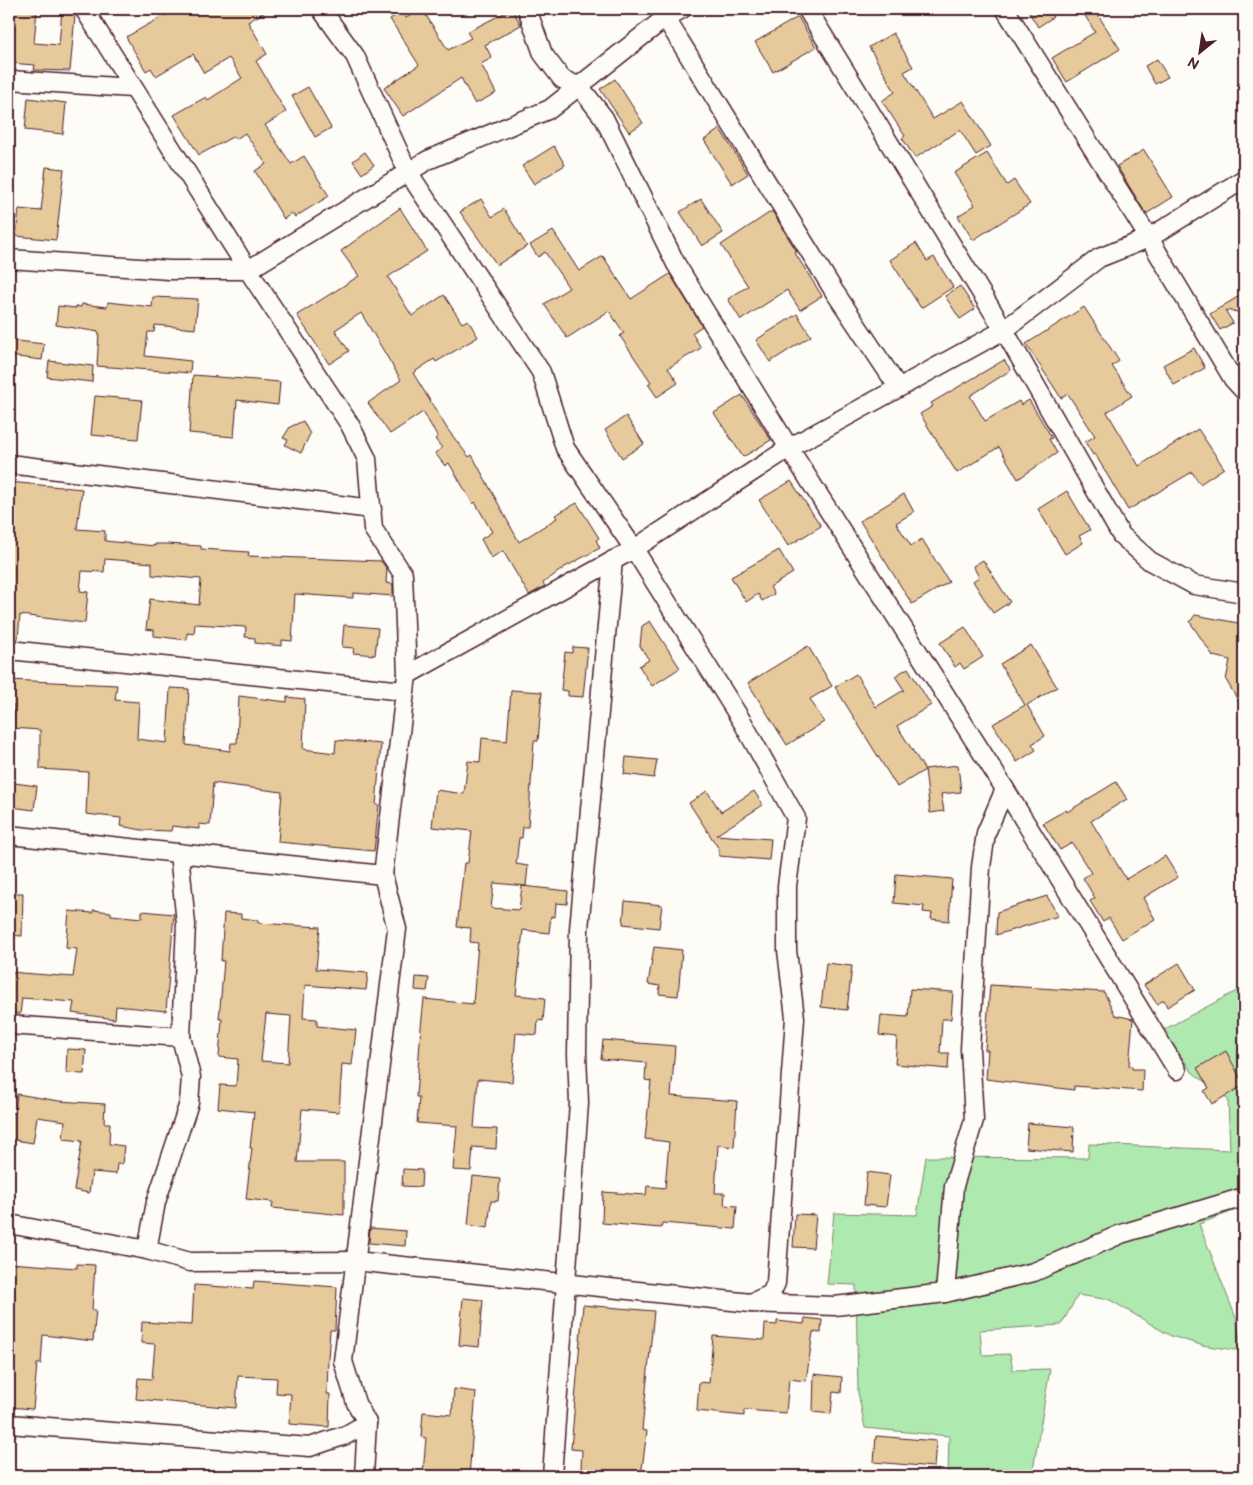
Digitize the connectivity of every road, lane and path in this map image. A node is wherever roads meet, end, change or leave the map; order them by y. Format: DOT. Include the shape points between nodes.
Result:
graph roads {
  1 [pos="84,9"];
  2 [pos="321,9"];
  3 [pos="527,9"];
  4 [pos="682,9"];
  5 [pos="807,9"];
  6 [pos="1005,9"];
  7 [pos="663,13"];
  8 [pos="9,80"];
  9 [pos="580,87"];
  10 [pos="132,88"];
  11 [pos="408,172"];
  12 [pos="1244,179"];
  13 [pos="1149,238"];
  14 [pos="9,259"];
  15 [pos="248,270"];
  16 [pos="1004,330"];
  17 [pos="898,387"];
  18 [pos="1244,391"];
  19 [pos="789,448"];
  20 [pos="9,464"];
  21 [pos="372,509"];
  22 [pos="634,549"];
  23 [pos="613,560"];
  24 [pos="1244,593"];
  25 [pos="9,650"];
  26 [pos="405,683"];
  27 [pos="1005,788"];
  28 [pos="9,835"];
  29 [pos="179,853"];
  30 [pos="383,875"];
  31 [pos="9,1025"];
  32 [pos="181,1036"];
  33 [pos="1177,1070"];
  34 [pos="1244,1197"];
  35 [pos="9,1224"];
  36 [pos="147,1250"];
  37 [pos="354,1260"];
  38 [pos="568,1284"];
  39 [pos="945,1293"];
  40 [pos="751,1303"];
  41 [pos="366,1423"];
  42 [pos="9,1424"];
  43 [pos="364,1476"];
  44 [pos="552,1476"];
  1 -- 10 [label="street"];
  2 -- 11 [label="street" via="355,56"];
  3 -- 9 [label="street" via="543,54 562,79"];
  4 -- 7 [label="street"];
  5 -- 16 [label="street"];
  6 -- 13 [label="street"];
  7 -- 9 [label="street"];
  7 -- 17 [label="street" via="834,292"];
  8 -- 10 [label="street"];
  9 -- 11 [label="street" via="550,109 428,160"];
  9 -- 19 [label="street" via="604,118 676,264"];
  10 -- 15 [label="street"];
  11 -- 15 [label="street"];
  11 -- 22 [label="street" via="542,372 565,448"];
  12 -- 13 [label="street"];
  13 -- 16 [label="street" via="1099,258"];
  13 -- 18 [label="street" via="1233,379"];
  14 -- 15 [label="street" via="168,270"];
  15 -- 21 [label="street" via="350,425 367,459"];
  16 -- 17 [label="street"];
  16 -- 24 [label="street" via="1121,536 1150,561 1194,585"];
  17 -- 19 [label="street"];
  19 -- 22 [label="street"];
  19 -- 27 [label="street"];
  20 -- 21 [label="street"];
  21 -- 26 [label="street" via="373,529 403,574"];
  22 -- 23 [label="street"];
  22 -- 40 [label="street" via="743,723 796,818 787,886 787,950 795,1018 776,1283 770,1294"];
  23 -- 26 [label="street"];
  23 -- 38 [label="street" via="579,930 576,1054 579,1103"];
  25 -- 26 [label="street"];
  26 -- 30 [label="street"];
  27 -- 33 [label="street"];
  27 -- 39 [label="street" via="986,833 981,867 970,1049 974,1120 954,1186"];
  28 -- 29 [label="street"];
  29 -- 30 [label="street"];
  29 -- 32 [label="street" via="186,924"];
  30 -- 37 [label="street" via="397,929"];
  31 -- 32 [label="street"];
  32 -- 36 [label="street" via="191,1076 189,1103 156,1202"];
  34 -- 39 [label="street" via="1121,1234 1034,1272"];
  35 -- 36 [label="street"];
  36 -- 37 [label="street" via="190,1262"];
  37 -- 38 [label="street"];
  37 -- 41 [label="street" via="343,1361"];
  38 -- 40 [label="street"];
  38 -- 44 [label="street"];
  39 -- 40 [label="street" via="835,1306"];
  41 -- 42 [label="street" via="346,1435 310,1447"];
  41 -- 43 [label="street"];
}
